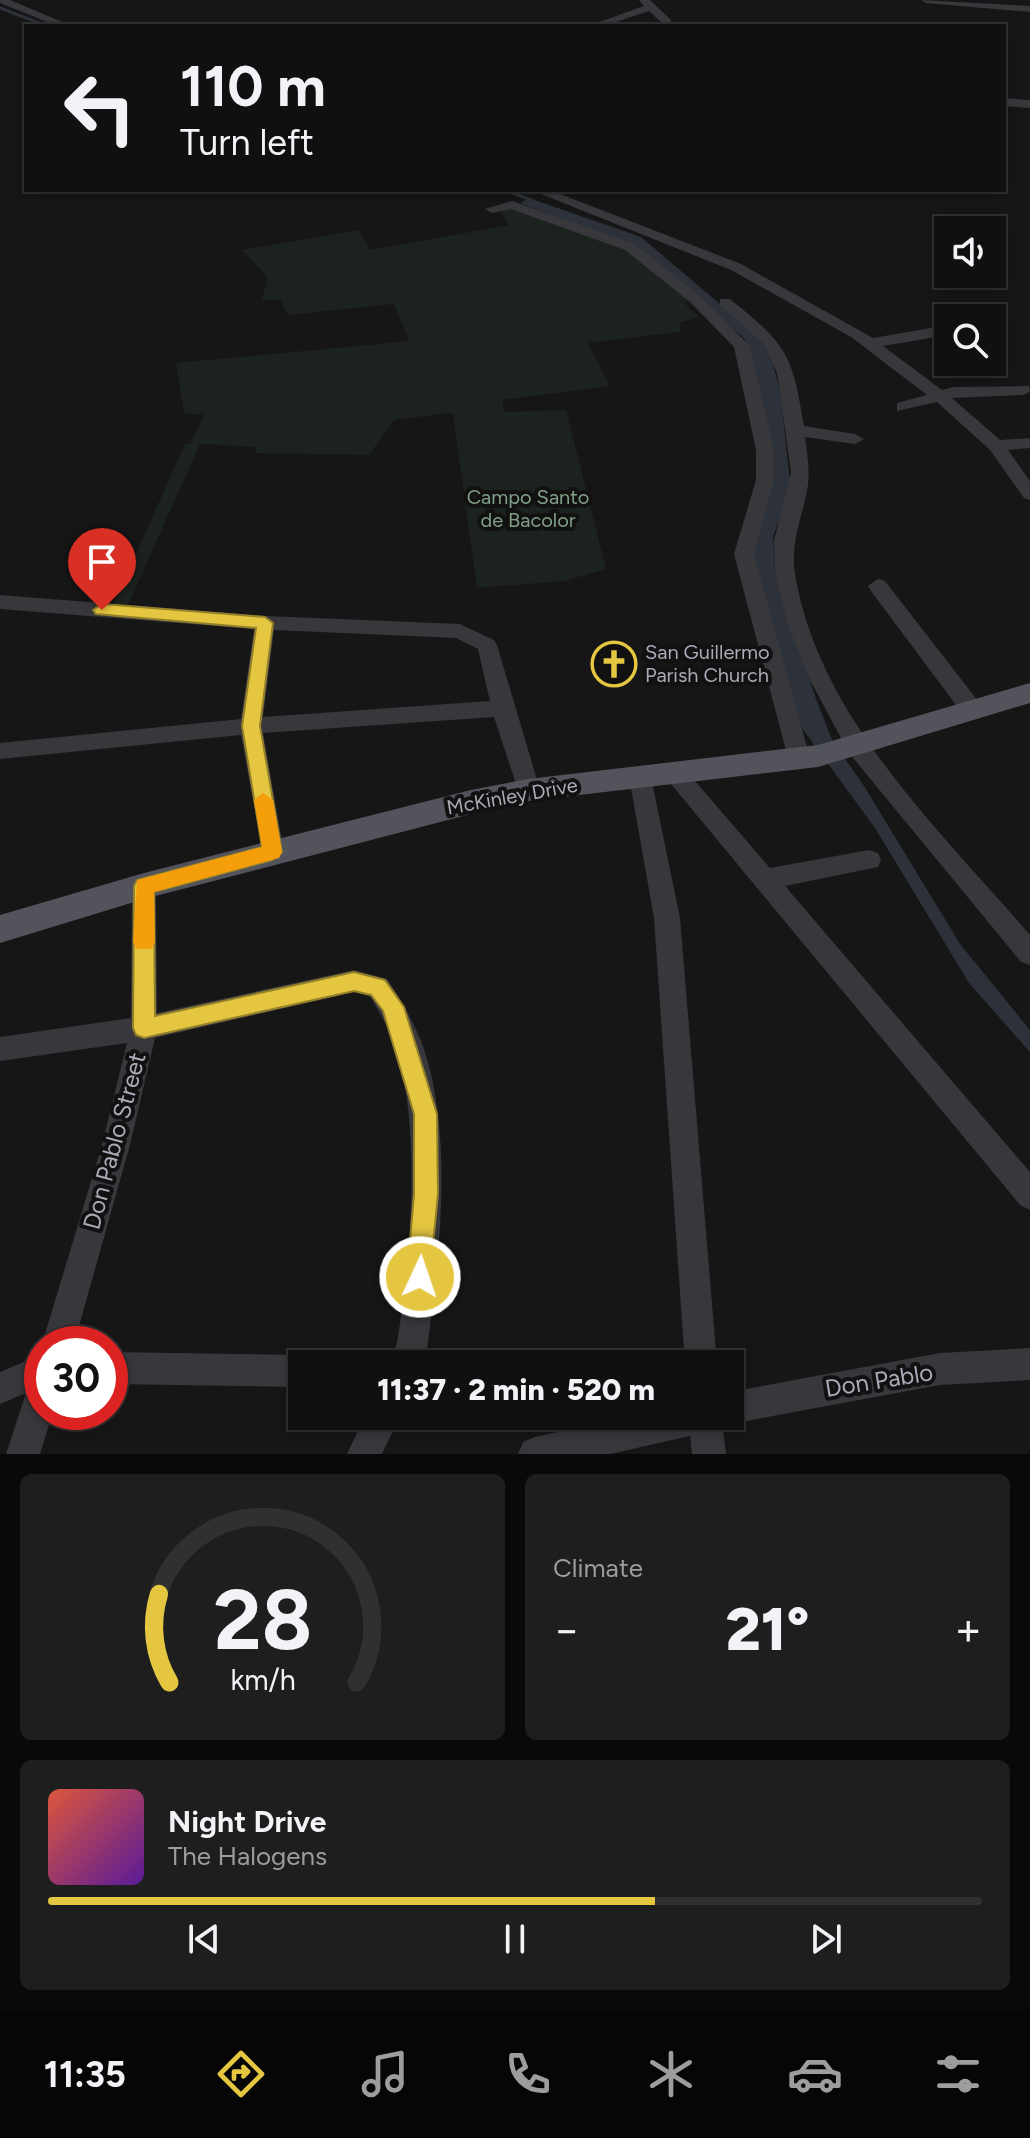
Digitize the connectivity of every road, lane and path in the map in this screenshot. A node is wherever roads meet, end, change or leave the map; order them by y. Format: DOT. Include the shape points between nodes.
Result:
graph roads {
  1 [pos="1,0"];
  2 [pos="926,0"];
  3 [pos="647,4"];
  4 [pos="1030,9"];
  5 [pos="667,22"];
  6 [pos="62,24"];
  7 [pos="598,24"];
  8 [pos="1007,102"];
  9 [pos="1030,104"];
  10 [pos="543,192"];
  11 [pos="492,209"];
  12 [pos="725,302"];
  13 [pos="934,332"];
  14 [pos="868,344"];
  15 [pos="1023,390"];
  16 [pos="938,396"];
  17 [pos="903,407"];
  18 [pos="794,430"];
  19 [pos="855,439"];
  20 [pos="1030,443"];
  21 [pos="996,446"];
  22 [pos="1030,494"];
  23 [pos="878,586"];
  24 [pos="0,602"];
  25 [pos="265,623"];
  26 [pos="1030,693"];
  27 [pos="502,708"];
  28 [pos="973,711"];
  29 [pos="251,726"];
  30 [pos="853,748"];
  31 [pos="0,751"];
  32 [pos="808,757"];
  33 [pos="674,772"];
  34 [pos="640,777"];
  35 [pos="528,790"];
  36 [pos="272,852"];
  37 [pos="869,860"];
  38 [pos="766,879"];
  39 [pos="144,886"];
  40 [pos="0,929"];
  41 [pos="1030,954"];
  42 [pos="144,1028"];
  43 [pos="0,1049"];
  44 [pos="1030,1195"];
  45 [pos="63,1326"];
  46 [pos="405,1350"];
  47 [pos="700,1350"];
  48 [pos="1030,1364"];
  49 [pos="128,1368"];
  50 [pos="288,1371"];
  51 [pos="24,1378"];
  52 [pos="0,1388"];
  53 [pos="744,1405"];
  54 [pos="31,1430"];
  55 [pos="376,1430"];
  56 [pos="642,1430"];
  57 [pos="706,1430"];
  58 [pos="23,1454"];
  59 [pos="364,1454"];
  60 [pos="535,1454"];
  61 [pos="709,1454"];
  1 -- 6 [label="street"];
  2 -- 4 [label="street"];
  3 -- 5 [label="street"];
  3 -- 7 [label="street"];
  8 -- 9 [label="street"];
  10 -- 14 [label="street" via="736,267"];
  11 -- 32 [label="street" via="512,205 630,247 695,299 742,346 765,450 765,480 744,554"];
  12 -- 18 [label="street" via="774,347 786,376"];
  13 -- 14 [label="street"];
  14 -- 16 [label="street"];
  15 -- 16 [label="street"];
  16 -- 17 [label="street"];
  16 -- 21 [label="street"];
  18 -- 19 [label="street"];
  18 -- 30 [label="street" via="802,464 783,541 784,563 806,641"];
  20 -- 21 [label="street"];
  21 -- 22 [label="street"];
  23 -- 28 [label="street"];
  24 -- 25 [label="street"];
  25 -- 27 [label="street" via="460,631 487,645"];
  25 -- 29 [label="street"];
  26 -- 28 [label="main road, McKinley Drive"];
  27 -- 29 [label="street"];
  27 -- 35 [label="street"];
  28 -- 30 [label="main road, McKinley Drive"];
  29 -- 31 [label="street"];
  29 -- 36 [label="street"];
  30 -- 32 [label="main road, McKinley Drive"];
  30 -- 41 [label="street"];
  32 -- 33 [label="main road, McKinley Drive"];
  33 -- 34 [label="main road, McKinley Drive"];
  33 -- 38 [label="street"];
  34 -- 35 [label="main road, McKinley Drive"];
  34 -- 47 [label="street" via="667,918"];
  35 -- 36 [label="main road, McKinley Drive"];
  36 -- 39 [label="main road, McKinley Drive"];
  37 -- 38 [label="street"];
  38 -- 44 [label="street"];
  39 -- 40 [label="main road, McKinley Drive"];
  39 -- 42 [label="street, Don Pablo Street"];
  42 -- 43 [label="street"];
  42 -- 45 [label="street, Don Pablo Street"];
  42 -- 46 [label="street" via="354,981 378,987 393,1007 426,1114 418,1302"];
  48 -- 53 [label="street, Don Pablo" via="940,1369"];
  49 -- 50 [label="street"];
  51 -- 52 [label="street"];
  54 -- 58 [label="street"];
  55 -- 59 [label="street"];
  56 -- 60 [label="street"];
  57 -- 61 [label="street"];
}
